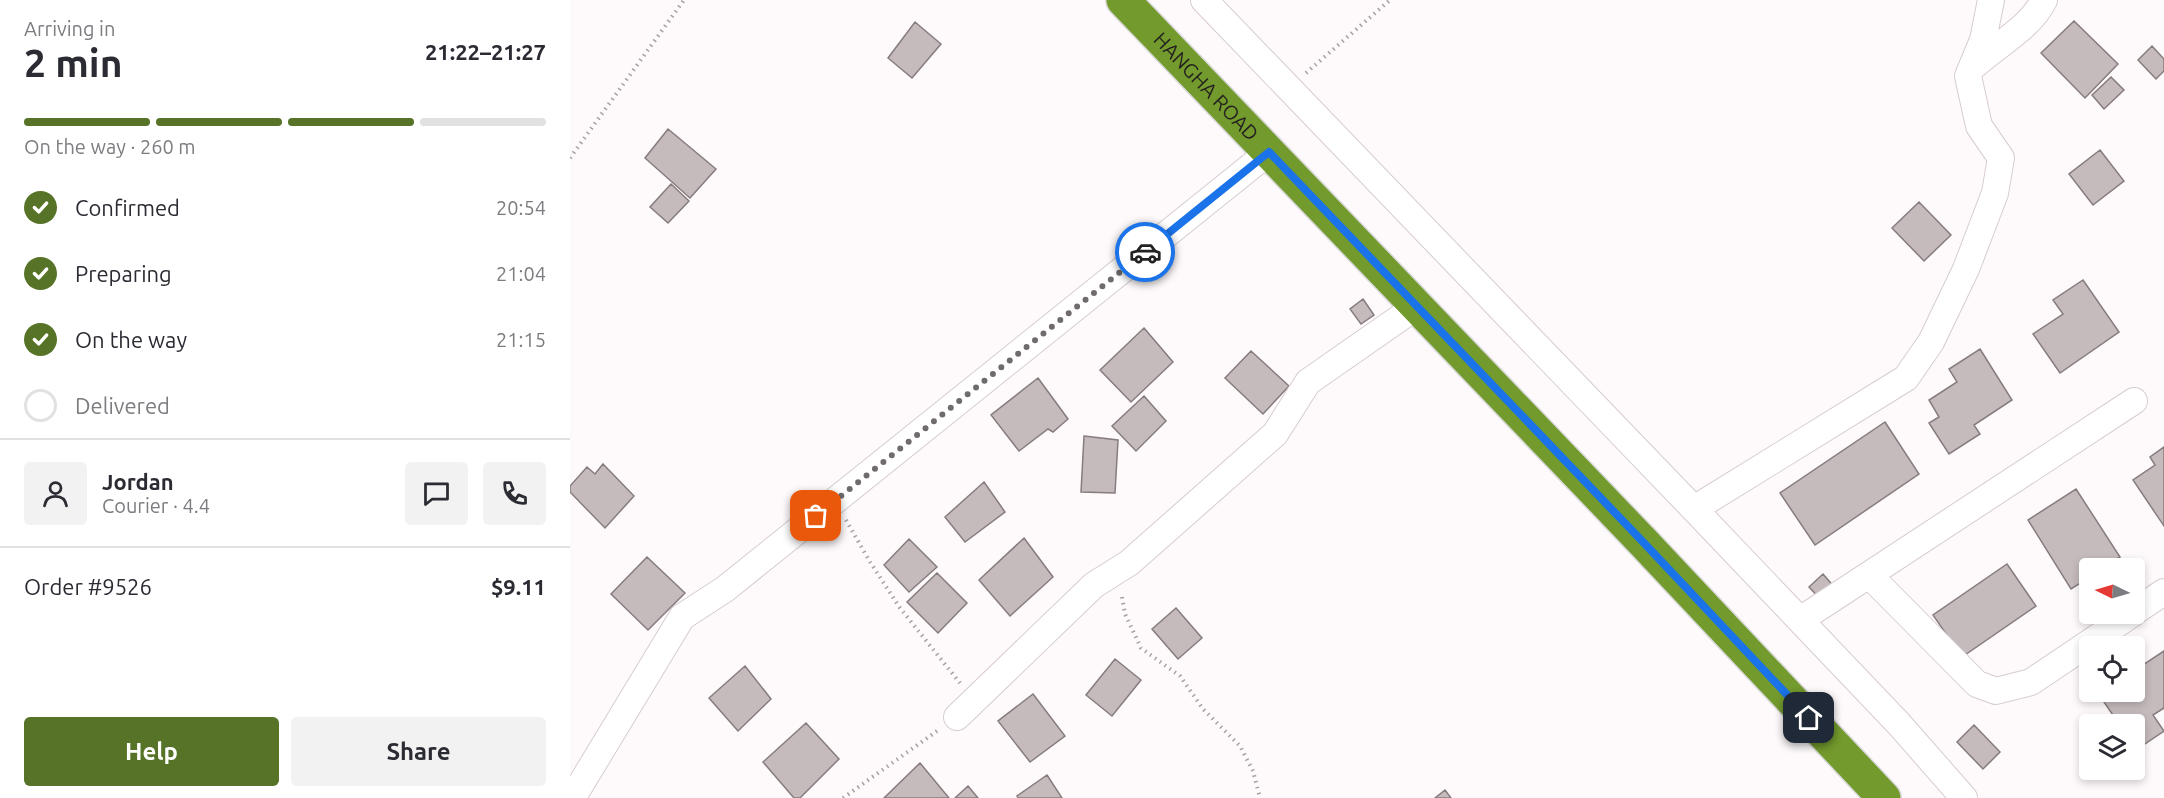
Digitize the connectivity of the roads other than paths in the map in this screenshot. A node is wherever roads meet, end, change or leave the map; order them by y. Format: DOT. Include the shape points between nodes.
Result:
graph roads {
  1 [pos="1124,0"];
  2 [pos="1204,0"];
  3 [pos="1991,0"];
  4 [pos="2044,0"];
  5 [pos="1971,69"];
  6 [pos="1269,152"];
  7 [pos="1417,306"];
  8 [pos="2134,401"];
  9 [pos="1694,509"];
  10 [pos="1869,575"];
  11 [pos="2164,592"];
  12 [pos="2145,605"];
  13 [pos="1800,620"];
  14 [pos="2117,624"];
  15 [pos="966,708"];
  16 [pos="1873,794"];
  17 [pos="570,797"];
  18 [pos="1964,798"];
  1 -- 6 [label="highway, HANGHA ROAD"];
  2 -- 9 [label="street"];
  3 -- 5 [label="street" via="1983,40"];
  4 -- 5 [label="street" via="2018,30"];
  5 -- 9 [label="street" via="1968,76 1979,126 2001,158 1995,193 1966,269 1931,342 1906,378"];
  6 -- 7 [label="highway, HANGHA ROAD"];
  6 -- 17 [label="street" via="725,589 682,617"];
  7 -- 15 [label="street" via="1308,382 1275,434 1129,563 1094,585"];
  7 -- 16 [label="highway, HANGHA ROAD" via="1636,535"];
  8 -- 10 [label="street"];
  9 -- 13 [label="street"];
  10 -- 13 [label="street"];
  10 -- 14 [label="street" via="1977,684 1996,691 2031,682"];
  11 -- 12 [label="street"];
  13 -- 18 [label="street"];
}
